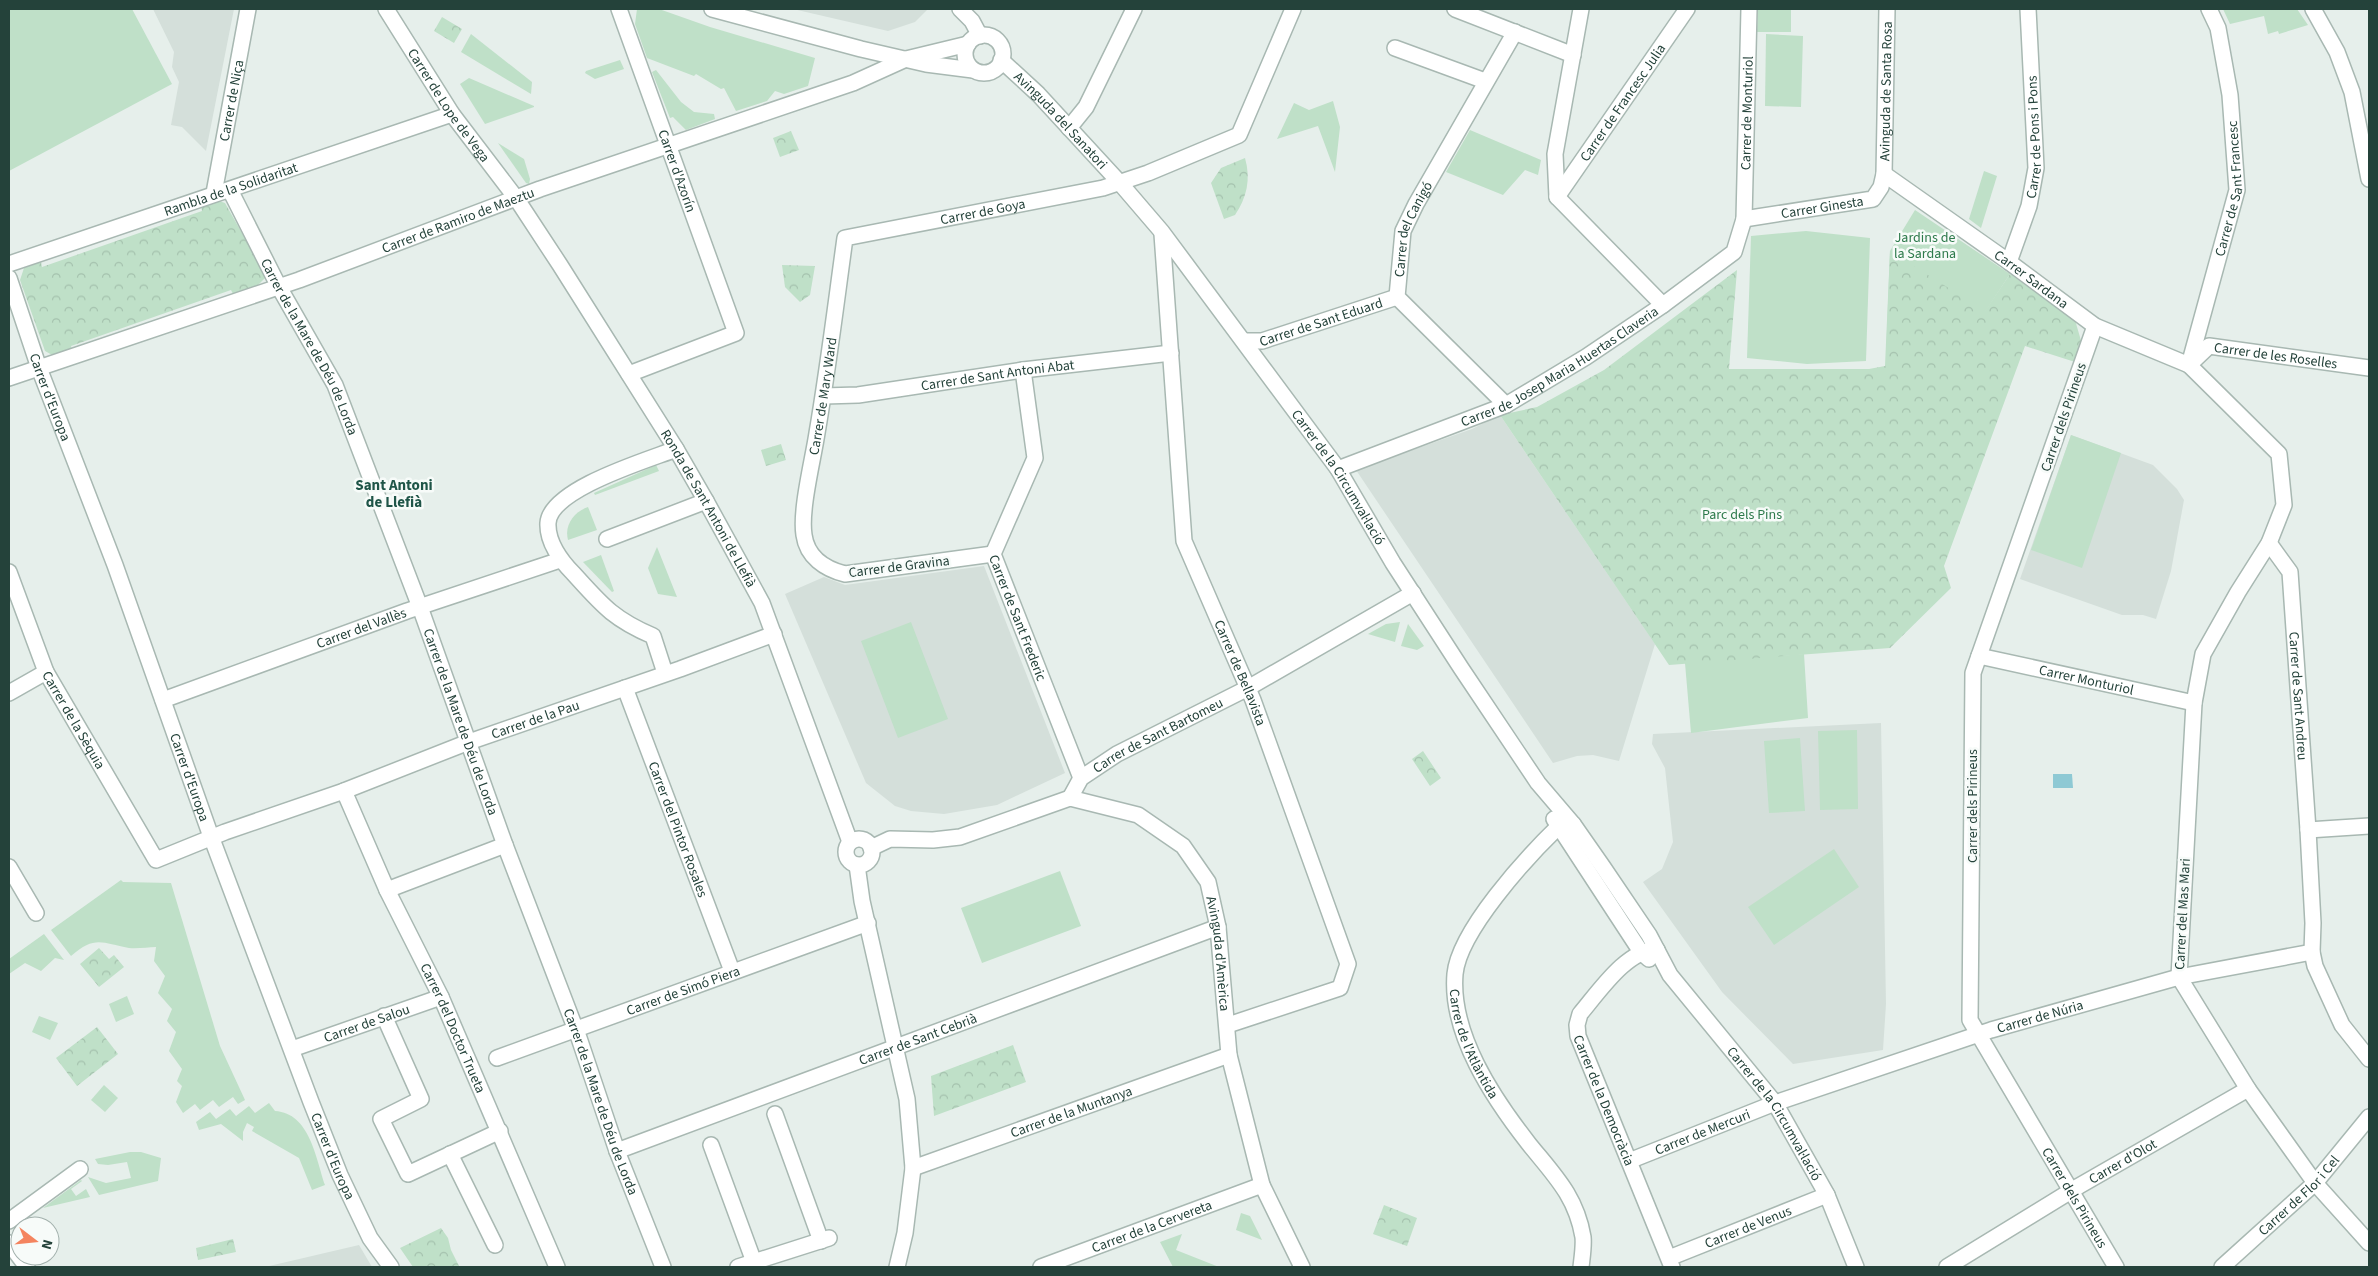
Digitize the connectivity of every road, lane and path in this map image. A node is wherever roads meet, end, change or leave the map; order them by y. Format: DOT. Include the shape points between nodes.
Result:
graph roads {
  1 [pos="248,9"];
  2 [pos="386,9"];
  3 [pos="619,9"];
  4 [pos="712,9"];
  5 [pos="960,9"];
  6 [pos="1134,9"];
  7 [pos="1293,9"];
  8 [pos="1454,9"];
  9 [pos="1581,9"];
  10 [pos="1687,9"];
  11 [pos="1749,9"];
  12 [pos="1886,9"];
  13 [pos="2028,9"];
  14 [pos="2209,9"];
  15 [pos="2313,9"];
  16 [pos="1515,32"];
  17 [pos="974,40"];
  18 [pos="1395,48"];
  19 [pos="1573,55"];
  20 [pos="906,59"];
  21 [pos="1002,60"];
  22 [pos="973,70"];
  23 [pos="1485,81"];
  24 [pos="452,114"];
  25 [pos="1069,128"];
  26 [pos="668,147"];
  27 [pos="1884,174"];
  28 [pos="2369,179"];
  29 [pos="1120,183"];
  30 [pos="230,190"];
  31 [pos="214,193"];
  32 [pos="1557,197"];
  33 [pos="516,198"];
  34 [pos="1744,218"];
  35 [pos="1162,232"];
  36 [pos="845,238"];
  37 [pos="2010,262"];
  38 [pos="9,264"];
  39 [pos="9,278"];
  40 [pos="279,287"];
  41 [pos="1397,297"];
  42 [pos="1663,305"];
  43 [pos="2095,326"];
  44 [pos="1244,341"];
  45 [pos="1171,353"];
  46 [pos="2189,365"];
  47 [pos="39,368"];
  48 [pos="2369,368"];
  49 [pos="1023,370"];
  50 [pos="629,374"];
  51 [pos="9,378"];
  52 [pos="824,396"];
  53 [pos="1506,406"];
  54 [pos="676,449"];
  55 [pos="1338,470"];
  56 [pos="706,502"];
  57 [pos="607,539"];
  58 [pos="2269,544"];
  59 [pos="811,554"];
  60 [pos="993,554"];
  61 [pos="560,560"];
  62 [pos="9,572"];
  63 [pos="1413,593"];
  64 [pos="420,607"];
  65 [pos="774,634"];
  66 [pos="1979,656"];
  67 [pos="46,672"];
  68 [pos="665,673"];
  69 [pos="625,688"];
  70 [pos="1248,688"];
  71 [pos="9,693"];
  72 [pos="163,700"];
  73 [pos="2194,703"];
  74 [pos="466,742"];
  75 [pos="1081,778"];
  76 [pos="1538,783"];
  77 [pos="344,791"];
  78 [pos="1070,798"];
  79 [pos="1573,824"];
  80 [pos="2369,826"];
  81 [pos="1558,827"];
  82 [pos="2308,830"];
  83 [pos="211,838"];
  84 [pos="850,842"];
  85 [pos="505,845"];
  86 [pos="871,848"];
  87 [pos="156,860"];
  88 [pos="857,865"];
  89 [pos="9,867"];
  90 [pos="387,890"];
  91 [pos="36,913"];
  92 [pos="868,923"];
  93 [pos="1218,928"];
  94 [pos="1657,950"];
  95 [pos="1641,952"];
  96 [pos="2312,952"];
  97 [pos="732,971"];
  98 [pos="1670,975"];
  99 [pos="2179,977"];
  100 [pos="442,997"];
  101 [pos="384,1016"];
  102 [pos="1228,1025"];
  103 [pos="576,1030"];
  104 [pos="1980,1034"];
  105 [pos="896,1046"];
  106 [pos="292,1049"];
  107 [pos="1229,1056"];
  108 [pos="496,1058"];
  109 [pos="2369,1060"];
  110 [pos="2248,1089"];
  111 [pos="1775,1103"];
  112 [pos="775,1114"];
  113 [pos="2369,1117"];
  114 [pos="500,1131"];
  115 [pos="711,1145"];
  116 [pos="617,1151"];
  117 [pos="450,1154"];
  118 [pos="1629,1161"];
  119 [pos="80,1168"];
  120 [pos="913,1168"];
  121 [pos="2315,1183"];
  122 [pos="1262,1185"];
  123 [pos="2071,1191"];
  124 [pos="1827,1194"];
  125 [pos="9,1220"];
  126 [pos="9,1243"];
  127 [pos="2369,1243"];
  128 [pos="495,1245"];
  129 [pos="754,1262"];
  130 [pos="1671,1263"];
  131 [pos="28,1267"];
  132 [pos="391,1267"];
  133 [pos="557,1267"];
  134 [pos="663,1267"];
  135 [pos="738,1267"];
  136 [pos="898,1267"];
  137 [pos="1041,1267"];
  138 [pos="1302,1267"];
  139 [pos="1581,1267"];
  140 [pos="1856,1267"];
  141 [pos="1946,1267"];
  142 [pos="2116,1267"];
  143 [pos="2222,1267"];
  1 -- 31 [label="street, Carrer de Niça"];
  2 -- 24 [label="street, Carrer de Lope de Vega"];
  3 -- 26 [label="street, Carrer d'Azorín"];
  4 -- 20 [label="street"];
  5 -- 17 [label="street" via="972,21"];
  6 -- 25 [label="street" via="1086,107"];
  7 -- 29 [label="street, Carrer de Goya" via="1239,135"];
  8 -- 16 [label="street"];
  9 -- 19 [label="street"];
  10 -- 32 [label="street, Carrer de Francesc Julia"];
  11 -- 34 [label="street, Carrer de Monturiol"];
  12 -- 27 [label="street, Avinguda de Santa Rosa"];
  13 -- 37 [label="street, Carrer de Pons i Pons" via="2036,168 2029,206"];
  14 -- 46 [label="street, Carrer de Sant Francesc" via="2218,28 2230,95 2236,190"];
  15 -- 28 [label="street" via="2337,52 2352,92"];
  16 -- 19 [label="street"];
  16 -- 23 [label="street, Carrer del Canigó"];
  17 -- 20 [label="street, Carrer de Ramiro de Maeztu"];
  17 -- 21 [label="street" via="991,37 997,41"];
  17 -- 22 [label="street" via="965,58"];
  18 -- 23 [label="street"];
  19 -- 32 [label="street" via="1555,154"];
  20 -- 22 [label="street"];
  20 -- 26 [label="street, Carrer de Ramiro de Maeztu" via="853,83"];
  21 -- 22 [label="street" via="992,71 982,73"];
  21 -- 25 [label="street, Avinguda del Sanatori"];
  23 -- 41 [label="street, Carrer del Canigó" via="1404,231"];
  24 -- 30 [label="street, Rambla de la Solidaritat"];
  24 -- 33 [label="street, Carrer de Lope de Vega"];
  25 -- 29 [label="street, Avinguda del Sanatori"];
  26 -- 33 [label="street, Carrer de Ramiro de Maeztu"];
  26 -- 50 [label="street, Carrer d'Azorín" via="736,333"];
  27 -- 34 [label="street, Carrer Ginesta" via="1873,199"];
  27 -- 37 [label="street, Carrer Sardana"];
  29 -- 35 [label="street, Carrer de la Circumval·lació"];
  29 -- 36 [label="street, Carrer de Goya"];
  30 -- 31 [label="street, Rambla de la Solidaritat"];
  30 -- 40 [label="street, Carrer de la Mare de Déu de Lorda"];
  31 -- 38 [label="street, Rambla de la Solidaritat"];
  32 -- 42 [label="street"];
  33 -- 40 [label="street, Carrer de Ramiro de Maeztu"];
  33 -- 50 [label="street, Ronda de Sant Antoni de Llefià"];
  34 -- 42 [label="street, Carrer de Josep Maria Huertas Claveria" via="1734,252"];
  35 -- 44 [label="street, Carrer de la Circumval·lació"];
  35 -- 45 [label="street, Carrer de Bellavista"];
  36 -- 52 [label="street, Carrer de Mary Ward"];
  37 -- 43 [label="street, Carrer Sardana"];
  39 -- 47 [label="street, Carrer d'Europa"];
  40 -- 47 [label="street, Carrer de Ramiro de Maeztu"];
  40 -- 64 [label="street, Carrer de la Mare de Déu de Lorda" via="335,385"];
  41 -- 44 [label="street, Carrer de Sant Eduard" via="1262,341"];
  41 -- 53 [label="street, Carrer del Canigó"];
  42 -- 53 [label="street, Carrer de Josep Maria Huertas Claveria" via="1586,358"];
  43 -- 46 [label="street, Carrer Sardana"];
  43 -- 66 [label="street, Carrer dels Pirineus"];
  44 -- 55 [label="street, Carrer de la Circumval·lació"];
  45 -- 49 [label="street, Carrer de Sant Antoni Abat"];
  45 -- 70 [label="street, Carrer de Bellavista" via="1184,541"];
  46 -- 48 [label="street, Carrer de les Roselles" via="2209,346"];
  46 -- 58 [label="street" via="2279,454 2284,505"];
  47 -- 51 [label="street, Carrer de Ramiro de Maeztu"];
  47 -- 72 [label="street, Carrer d'Europa"];
  49 -- 52 [label="street, Carrer de Sant Antoni Abat" via="851,396"];
  49 -- 60 [label="street, Carrer de Sant Frederic" via="1035,458"];
  50 -- 54 [label="street, Ronda de Sant Antoni de Llefià"];
  52 -- 59 [label="street, Carrer de Mary Ward" via="804,515 804,536"];
  53 -- 55 [label="street, Carrer de Josep Maria Huertas Claveria"];
  54 -- 56 [label="street, Ronda de Sant Antoni de Llefià"];
  54 -- 61 [label="street" via="586,485 560,503 548,523"];
  55 -- 63 [label="street, Carrer de la Circumval·lació"];
  56 -- 57 [label="street"];
  56 -- 65 [label="street, Ronda de Sant Antoni de Llefià" via="762,603"];
  58 -- 73 [label="street, Carrer del Mas Mari" via="2203,654"];
  58 -- 82 [label="street, Carrer de Sant Andreu" via="2290,572"];
  59 -- 60 [label="street, Carrer de Gravina" via="831,570 845,574"];
  60 -- 75 [label="street, Carrer de Sant Frederic"];
  61 -- 64 [label="street, Carrer del Vallès"];
  61 -- 68 [label="street" via="605,609 626,624 653,636"];
  62 -- 67 [label="street, Carrer de la Sèquia"];
  63 -- 70 [label="street, Carrer de Sant Bartomeu"];
  63 -- 76 [label="street, Carrer de la Circumval·lació"];
  64 -- 72 [label="street, Carrer del Vallès"];
  64 -- 74 [label="street, Carrer de la Mare de Déu de Lorda"];
  65 -- 68 [label="street, Carrer de la Pau"];
  65 -- 84 [label="street, Ronda de Sant Antoni de Llefià"];
  66 -- 73 [label="street, Carrer Monturiol"];
  66 -- 104 [label="street, Carrer dels Pirineus" via="1973,673 1970,1020"];
  67 -- 71 [label="street"];
  67 -- 87 [label="street, Carrer de la Sèquia"];
  68 -- 69 [label="street, Carrer de la Pau"];
  69 -- 74 [label="street, Carrer de la Pau"];
  69 -- 97 [label="street, Carrer del Pintor Rosales"];
  70 -- 75 [label="street, Carrer de Sant Bartomeu" via="1117,754"];
  70 -- 102 [label="street, Carrer de Bellavista" via="1348,964 1340,988"];
  72 -- 83 [label="street, Carrer d'Europa"];
  73 -- 99 [label="street, Carrer del Mas Mari"];
  74 -- 77 [label="street, Carrer de la Pau"];
  74 -- 85 [label="street, Carrer de la Mare de Déu de Lorda"];
  75 -- 78 [label="street, Carrer de Sant Bartomeu"];
  76 -- 79 [label="street, Carrer de la Circumval·lació"];
  76 -- 81 [label="street, Carrer de la Circumval·lació"];
  77 -- 83 [label="street, Carrer de la Pau"];
  77 -- 90 [label="street, Carrer del Doctor Trueta"];
  78 -- 86 [label="street" via="960,837 890,840"];
  78 -- 93 [label="street, Avinguda d'Amèrica" via="1138,815 1183,846 1208,882"];
  79 -- 81 [label="street"];
  79 -- 94 [label="street, Carrer de la Circumval·lació"];
  80 -- 82 [label="street"];
  81 -- 95 [label="street, Carrer de la Circumval·lació"];
  81 -- 139 [label="street, Carrer de l'Atlàntida" via="1484,912 1468,936 1455,973 1462,1032 1473,1057 1506,1112 1574,1202 1583,1239"];
  82 -- 96 [label="street, Carrer de Sant Andreu"];
  83 -- 87 [label="street, Carrer de la Pau"];
  83 -- 106 [label="street, Carrer d'Europa"];
  84 -- 86 [label="street" via="862,839"];
  84 -- 88 [label="street" via="846,849 847,857"];
  85 -- 90 [label="street"];
  85 -- 103 [label="street, Carrer de la Mare de Déu de Lorda"];
  86 -- 88 [label="street" via="869,861"];
  88 -- 92 [label="street"];
  89 -- 91 [label="street"];
  90 -- 100 [label="street, Carrer del Doctor Trueta"];
  92 -- 97 [label="street, Carrer de Simó Piera"];
  92 -- 105 [label="street"];
  93 -- 102 [label="street, Avinguda d'Amèrica"];
  93 -- 105 [label="street, Carrer de Sant Cebrià"];
  94 -- 95 [label="street"];
  94 -- 98 [label="street, Carrer de la Circumval·lació"];
  95 -- 98 [label="street, Carrer de la Circumval·lació"];
  95 -- 118 [label="street, Carrer de la Democràcia" via="1632,956 1580,1014 1577,1025 1578,1036"];
  96 -- 99 [label="street, Carrer de Núria"];
  96 -- 109 [label="street, Carrer de Sant Andreu" via="2315,966 2342,1025"];
  97 -- 103 [label="street, Carrer de Simó Piera"];
  98 -- 111 [label="street, Carrer de la Circumval·lació"];
  99 -- 104 [label="street, Carrer de Núria"];
  99 -- 110 [label="street, Carrer del Mas Mari"];
  100 -- 101 [label="street, Carrer de Salou"];
  100 -- 114 [label="street, Carrer del Doctor Trueta"];
  101 -- 106 [label="street, Carrer de Salou"];
  101 -- 117 [label="street" via="421,1099 381,1119 408,1174"];
  102 -- 107 [label="street, Avinguda d'Amèrica"];
  103 -- 108 [label="street, Carrer de Simó Piera"];
  103 -- 116 [label="street, Carrer de la Mare de Déu de Lorda"];
  104 -- 111 [label="street, Carrer de Núria"];
  104 -- 123 [label="street, Carrer dels Pirineus"];
  105 -- 116 [label="street, Carrer de Sant Cebrià"];
  105 -- 120 [label="street" via="907,1099"];
  106 -- 132 [label="street, Carrer d'Europa" via="340,1175 370,1238"];
  107 -- 120 [label="street, Carrer de la Muntanya"];
  107 -- 122 [label="street, Avinguda d'Amèrica"];
  110 -- 121 [label="street, Carrer del Mas Mari"];
  110 -- 123 [label="street, Carrer d'Olot"];
  111 -- 118 [label="street, Carrer de Mercuri"];
  111 -- 124 [label="street, Carrer de la Circumval·lació"];
  112 -- 129 [label="street" via="826,1240"];
  113 -- 121 [label="street, Carrer de Flor i Cel"];
  114 -- 117 [label="street"];
  114 -- 133 [label="street, Carrer del Doctor Trueta"];
  115 -- 129 [label="street"];
  116 -- 134 [label="street, Carrer de la Mare de Déu de Lorda"];
  117 -- 128 [label="street"];
  118 -- 130 [label="street, Carrer de la Democràcia"];
  119 -- 125 [label="street"];
  120 -- 136 [label="street"];
  121 -- 127 [label="street, Carrer del Mas Mari"];
  121 -- 143 [label="street, Carrer de Flor i Cel"];
  122 -- 137 [label="street, Carrer de la Cervereta"];
  122 -- 138 [label="street, Avinguda d'Amèrica"];
  123 -- 141 [label="street, Carrer d'Olot"];
  123 -- 142 [label="street, Carrer dels Pirineus"];
  124 -- 130 [label="street, Carrer de Venus"];
  124 -- 140 [label="street, Carrer de la Circumval·lació"];
  126 -- 131 [label="street"];
  129 -- 135 [label="street"];
}
